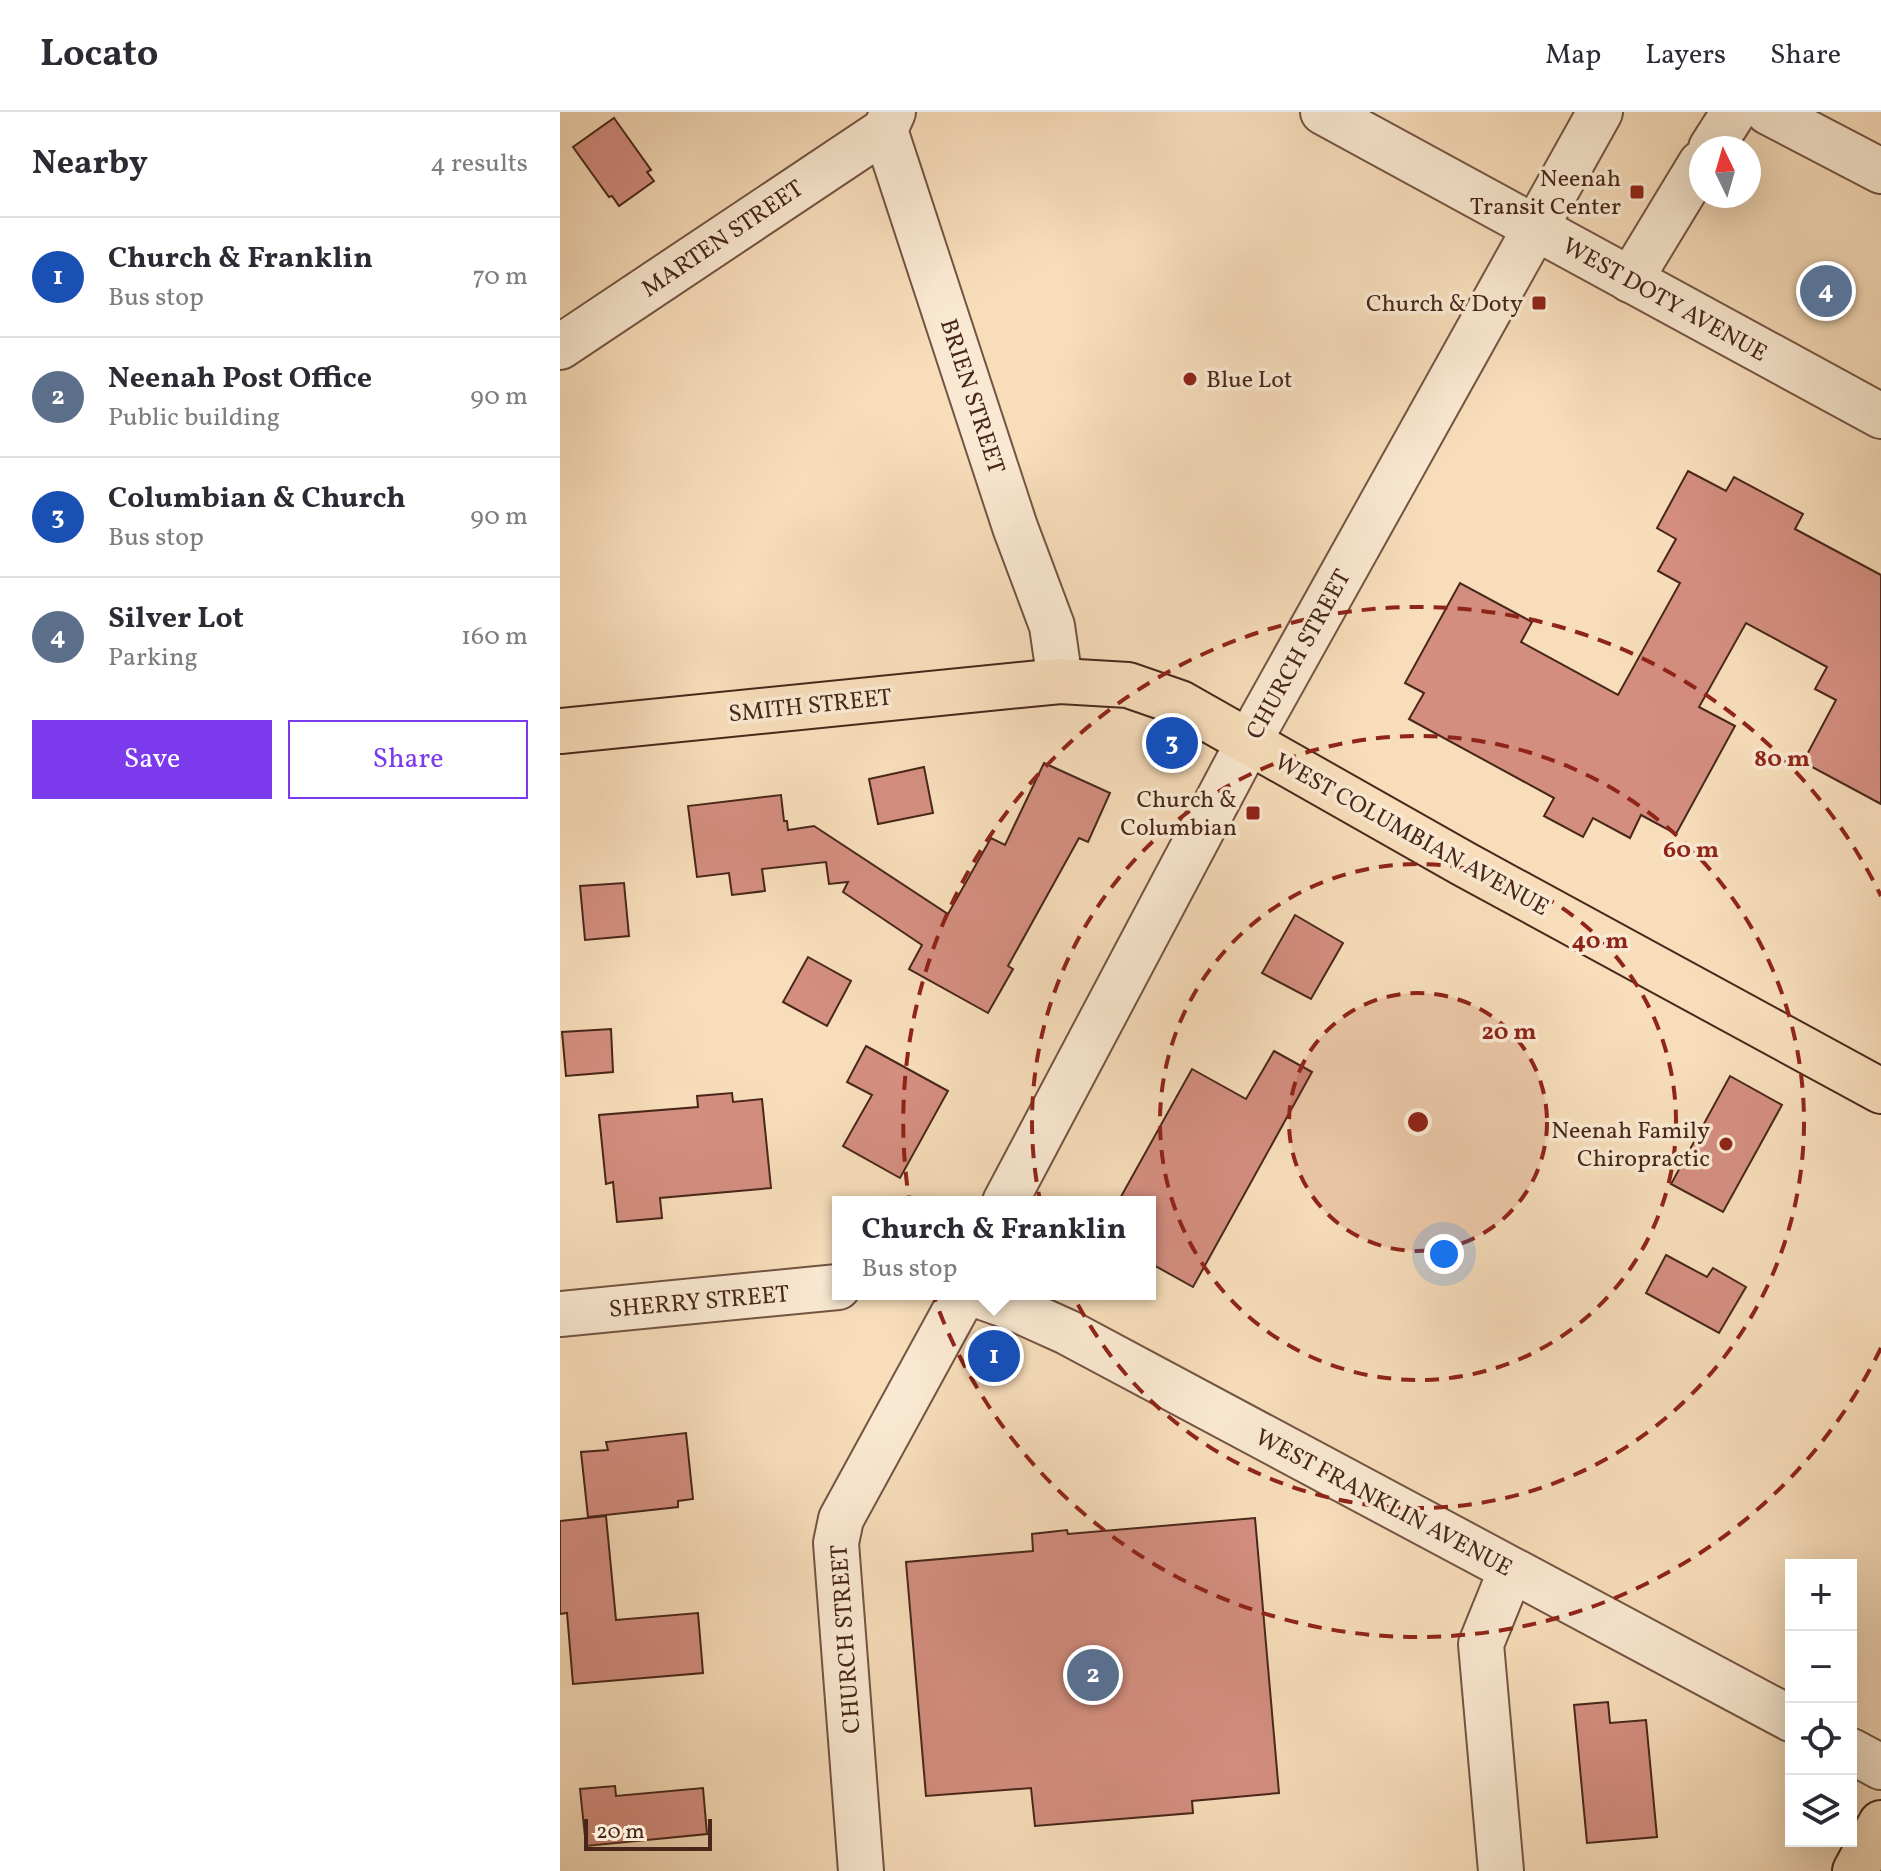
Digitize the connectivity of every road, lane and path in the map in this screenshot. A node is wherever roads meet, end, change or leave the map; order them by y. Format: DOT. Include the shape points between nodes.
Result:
graph roads {
  1 [pos="1323,112"];
  2 [pos="1600,112"];
  3 [pos="1734,112"];
  4 [pos="1768,112"];
  5 [pos="889,121"];
  6 [pos="1719,136"];
  7 [pos="1881,171"];
  8 [pos="1689,183"];
  9 [pos="1535,228"];
  10 [pos="1630,280"];
  11 [pos="560,347"];
  12 [pos="1881,416"];
  13 [pos="1060,681"];
  14 [pos="560,731"];
  15 [pos="1248,743"];
  16 [pos="1881,1091"];
  17 [pos="1008,1196"];
  18 [pos="832,1288"];
  19 [pos="961,1300"];
  20 [pos="991,1300"];
  21 [pos="560,1314"];
  22 [pos="1511,1570"];
  23 [pos="1785,1716"];
  24 [pos="1857,1754"];
  25 [pos="1881,1767"];
  26 [pos="1881,1823"];
  27 [pos="861,1871"];
  28 [pos="1501,1871"];
  29 [pos="1855,1871"];
  1 -- 9 [label="street, WEST DOTY AVENUE"];
  2 -- 9 [label="street, CHURCH STREET"];
  3 -- 6 [label="street"];
  4 -- 7 [label="street"];
  5 -- 11 [label="street, MARTEN STREET"];
  5 -- 13 [label="street, BRIEN STREET" via="1015,527 1052,626"];
  8 -- 10 [label="street"];
  9 -- 10 [label="street, WEST DOTY AVENUE"];
  9 -- 15 [label="street, CHURCH STREET"];
  10 -- 12 [label="street, WEST DOTY AVENUE"];
  13 -- 14 [label="main road, SMITH STREET"];
  13 -- 15 [label="main road, WEST COLUMBIAN AVENUE" via="1152,691"];
  15 -- 16 [label="main road, WEST COLUMBIAN AVENUE"];
  15 -- 17 [label="street, CHURCH STREET"];
  18 -- 21 [label="street, SHERRY STREET"];
  19 -- 27 [label="street, CHURCH STREET" via="838,1531"];
  20 -- 22 [label="street, WEST FRANKLIN AVENUE" via="1067,1332"];
  22 -- 23 [label="street, WEST FRANKLIN AVENUE"];
  22 -- 28 [label="street" via="1481,1644"];
  24 -- 25 [label="street"];
  26 -- 29 [label="main road"];
}
